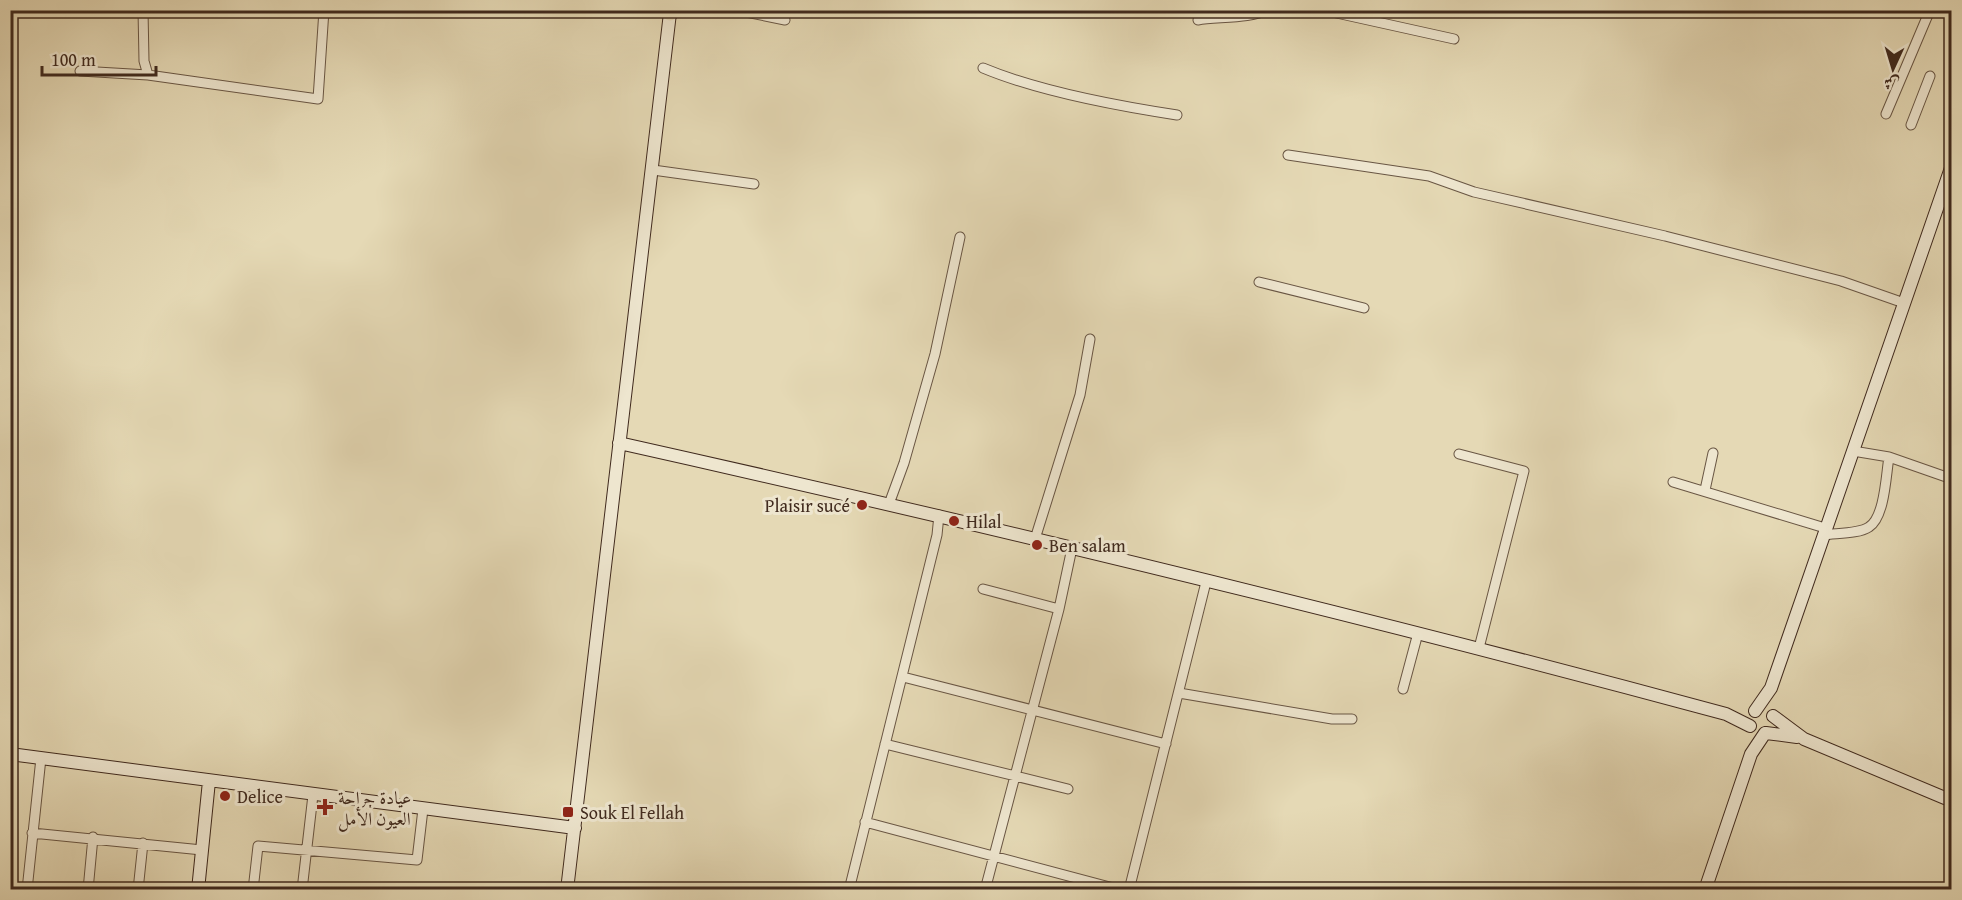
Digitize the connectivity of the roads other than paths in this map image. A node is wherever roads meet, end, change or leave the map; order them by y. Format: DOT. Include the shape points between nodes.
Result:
graph roads {
  1 [pos="143,10"];
  2 [pos="324,10"];
  3 [pos="654,10"];
  4 [pos="736,10"];
  5 [pos="1265,10"];
  6 [pos="1930,10"];
  7 [pos="671,11"];
  8 [pos="1328,11"];
  9 [pos="785,20"];
  10 [pos="1198,20"];
  11 [pos="1454,39"];
  12 [pos="984,68"];
  13 [pos="80,71"];
  14 [pos="148,75"];
  15 [pos="1930,76"];
  16 [pos="1886,114"];
  17 [pos="1177,115"];
  18 [pos="1911,125"];
  19 [pos="1288,155"];
  20 [pos="1952,165"];
  21 [pos="653,170"];
  22 [pos="754,184"];
  23 [pos="960,237"];
  24 [pos="1259,282"];
  25 [pos="1904,303"];
  26 [pos="1364,308"];
  27 [pos="1090,339"];
  28 [pos="619,443"];
  29 [pos="1852,451"];
  30 [pos="1459,453"];
  31 [pos="1713,453"];
  32 [pos="1889,457"];
  33 [pos="1952,479"];
  34 [pos="1673,482"];
  35 [pos="1705,490"];
  36 [pos="889,504"];
  37 [pos="939,515"];
  38 [pos="1824,532"];
  39 [pos="1035,539"];
  40 [pos="1072,548"];
  41 [pos="1206,582"];
  42 [pos="982,589"];
  43 [pos="1059,609"];
  44 [pos="1418,633"];
  45 [pos="1479,648"];
  46 [pos="903,677"];
  47 [pos="1771,688"];
  48 [pos="1403,689"];
  49 [pos="1179,693"];
  50 [pos="1033,710"];
  51 [pos="1754,711"];
  52 [pos="1726,714"];
  53 [pos="1772,715"];
  54 [pos="1352,719"];
  55 [pos="1751,727"];
  56 [pos="1766,733"];
  57 [pos="1804,739"];
  58 [pos="885,744"];
  59 [pos="1166,744"];
  60 [pos="10,754"];
  61 [pos="1750,754"];
  62 [pos="41,758"];
  63 [pos="1015,778"];
  64 [pos="209,781"];
  65 [pos="1068,789"];
  66 [pos="313,795"];
  67 [pos="1952,801"];
  68 [pos="423,809"];
  69 [pos="865,822"];
  70 [pos="575,828"];
  71 [pos="32,833"];
  72 [pos="93,837"];
  73 [pos="143,843"];
  74 [pos="202,850"];
  75 [pos="305,850"];
  76 [pos="994,855"];
  77 [pos="27,890"];
  78 [pos="88,890"];
  79 [pos="138,890"];
  80 [pos="198,890"];
  81 [pos="253,890"];
  82 [pos="302,890"];
  83 [pos="567,890"];
  84 [pos="849,890"];
  85 [pos="985,890"];
  86 [pos="1121,890"];
  87 [pos="1129,890"];
  88 [pos="1705,890"];
  1 -- 14 [label="street"];
  2 -- 14 [label="street" via="318,99"];
  3 -- 7 [label="street"];
  4 -- 9 [label="street"];
  5 -- 10 [label="street" via="1257,16"];
  6 -- 16 [label="street"];
  7 -- 21 [label="main road"];
  8 -- 11 [label="street"];
  12 -- 17 [label="street" via="1005,77"];
  13 -- 14 [label="street"];
  15 -- 18 [label="street"];
  19 -- 25 [label="street" via="1429,176 1474,192 1841,280"];
  20 -- 25 [label="main road"];
  21 -- 22 [label="street"];
  21 -- 28 [label="main road"];
  23 -- 36 [label="street" via="935,354"];
  24 -- 26 [label="street"];
  25 -- 29 [label="main road"];
  27 -- 39 [label="street" via="1080,395"];
  28 -- 36 [label="main road"];
  28 -- 70 [label="main road"];
  29 -- 32 [label="street"];
  29 -- 38 [label="main road"];
  30 -- 45 [label="street" via="1524,471"];
  31 -- 35 [label="street"];
  32 -- 33 [label="street"];
  32 -- 38 [label="street" via="1875,522 1868,528"];
  34 -- 35 [label="street"];
  35 -- 38 [label="street"];
  36 -- 37 [label="main road"];
  37 -- 39 [label="main road"];
  37 -- 46 [label="street"];
  38 -- 47 [label="main road"];
  39 -- 40 [label="main road"];
  40 -- 41 [label="main road"];
  40 -- 43 [label="street"];
  41 -- 44 [label="main road"];
  41 -- 49 [label="street"];
  42 -- 43 [label="street"];
  43 -- 50 [label="street"];
  44 -- 45 [label="main road"];
  44 -- 48 [label="street"];
  45 -- 52 [label="main road"];
  46 -- 50 [label="street"];
  46 -- 58 [label="street"];
  47 -- 51 [label="main road"];
  47 -- 53 [label="main road"];
  49 -- 54 [label="street"];
  49 -- 59 [label="street"];
  50 -- 59 [label="street"];
  50 -- 63 [label="street"];
  51 -- 52 [label="main road"];
  51 -- 53 [label="main road" via="1766,710"];
  51 -- 55 [label="main road"];
  52 -- 55 [label="main road"];
  53 -- 56 [label="main road" via="1773,726"];
  53 -- 57 [label="main road"];
  55 -- 56 [label="main road" via="1757,733"];
  55 -- 61 [label="main road"];
  56 -- 57 [label="main road"];
  56 -- 61 [label="main road"];
  57 -- 67 [label="main road"];
  58 -- 63 [label="street"];
  58 -- 69 [label="street"];
  59 -- 87 [label="street"];
  60 -- 62 [label="main road"];
  61 -- 88 [label="main road"];
  62 -- 64 [label="main road"];
  62 -- 71 [label="street"];
  63 -- 65 [label="street"];
  63 -- 76 [label="street"];
  64 -- 66 [label="main road"];
  64 -- 74 [label="main road"];
  66 -- 68 [label="main road"];
  66 -- 75 [label="street"];
  68 -- 70 [label="main road"];
  68 -- 75 [label="street" via="417,860"];
  69 -- 76 [label="street"];
  69 -- 84 [label="street"];
  70 -- 83 [label="main road"];
  71 -- 72 [label="street"];
  71 -- 77 [label="street"];
  72 -- 73 [label="street"];
  72 -- 78 [label="street"];
  73 -- 74 [label="street"];
  73 -- 79 [label="street"];
  74 -- 80 [label="main road"];
  75 -- 81 [label="street" via="258,846"];
  75 -- 82 [label="street"];
  76 -- 85 [label="street"];
  76 -- 86 [label="street"];
}
